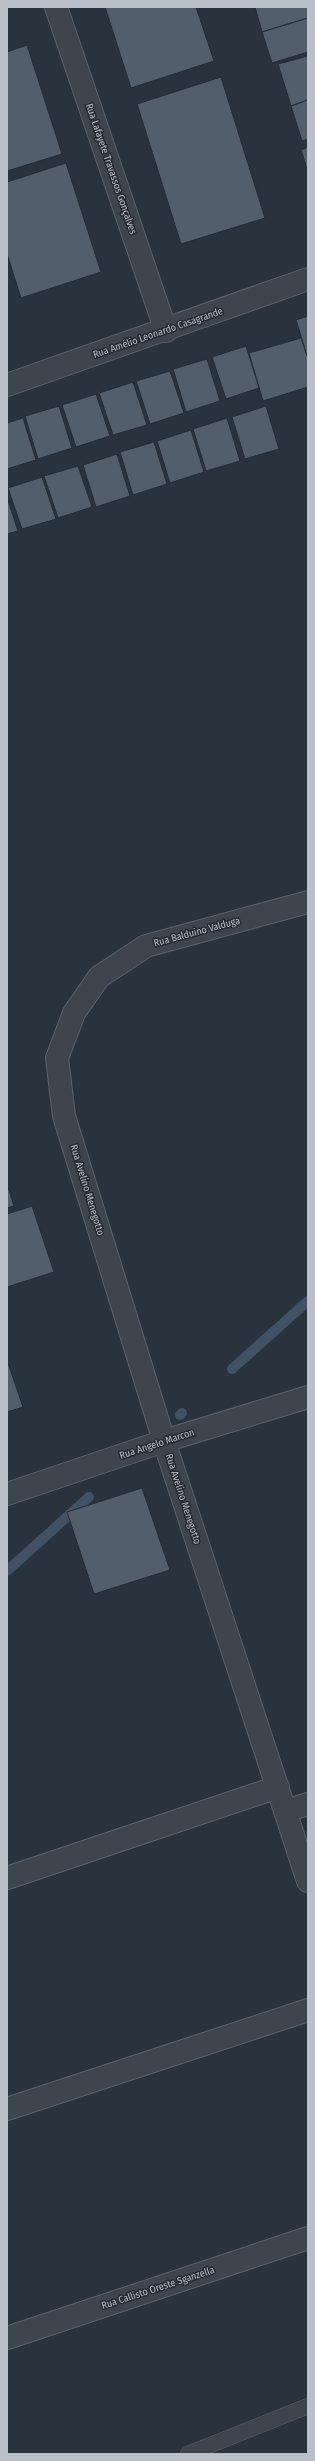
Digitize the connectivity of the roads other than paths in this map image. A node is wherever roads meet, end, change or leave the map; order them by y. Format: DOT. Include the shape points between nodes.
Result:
graph roads {
  1 [pos="56,7"];
  2 [pos="308,280"];
  3 [pos="166,331"];
  4 [pos="7,385"];
  5 [pos="308,902"];
  6 [pos="64,1116"];
  7 [pos="308,1397"];
  8 [pos="164,1441"];
  9 [pos="7,1494"];
  10 [pos="278,1787"];
  11 [pos="308,1804"];
  12 [pos="285,1811"];
  13 [pos="7,1878"];
  14 [pos="308,1881"];
  15 [pos="308,2010"];
  16 [pos="7,2109"];
  17 [pos="308,2238"];
  18 [pos="7,2338"];
  19 [pos="308,2406"];
  20 [pos="188,2454"];
  1 -- 3 [label="street, Rua Lafayete Travassos Gonçalves"];
  2 -- 3 [label="street, Rua Amélio Leonardo Casagrande"];
  3 -- 4 [label="street, Rua Amélio Leonardo Casagrande"];
  5 -- 6 [label="street, Rua Balduino Valduga" via="146,946 100,977 74,1013 57,1058"];
  6 -- 8 [label="street, Rua Avelino Menegotto"];
  7 -- 8 [label="street, Rua Angelo Marcon"];
  8 -- 9 [label="street, Rua Angelo Marcon"];
  8 -- 10 [label="street, Rua Avelino Menegotto"];
  10 -- 12 [label="street, Rua Avelino Menegotto"];
  10 -- 13 [label="street"];
  11 -- 12 [label="street"];
  12 -- 14 [label="street, Rua Avelino Menegotto"];
  15 -- 16 [label="street"];
  17 -- 18 [label="street, Rua Callisto Oreste Sganzella"];
  19 -- 20 [label="lane"];
}
